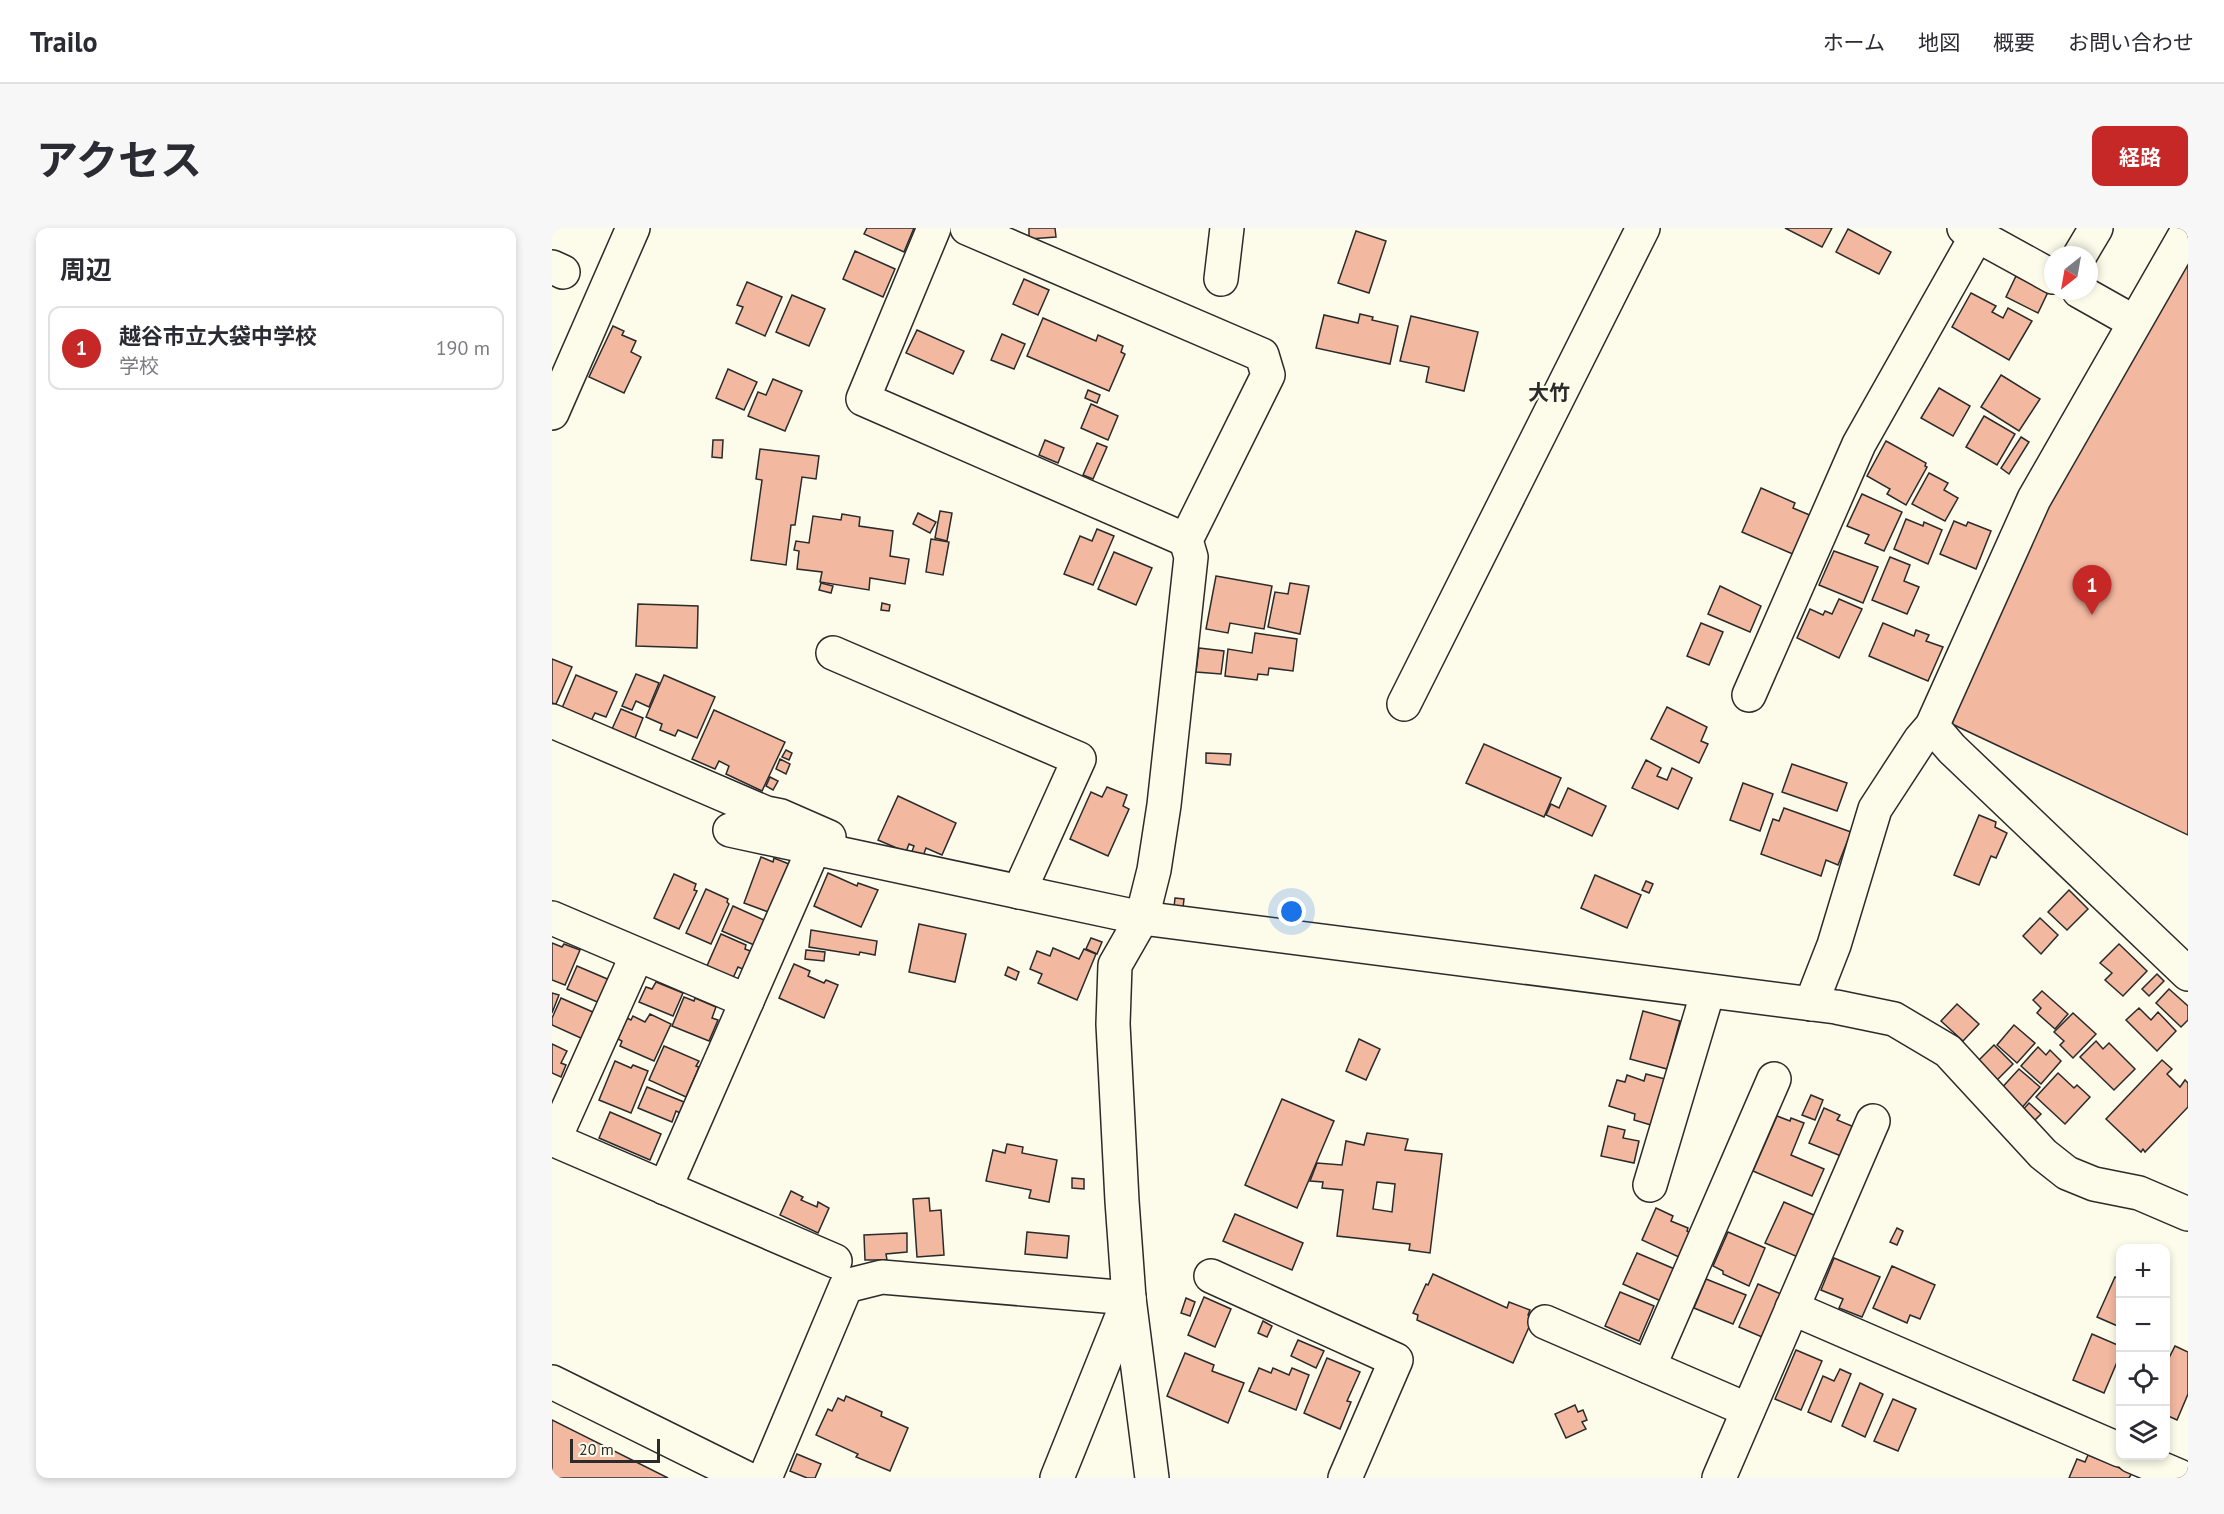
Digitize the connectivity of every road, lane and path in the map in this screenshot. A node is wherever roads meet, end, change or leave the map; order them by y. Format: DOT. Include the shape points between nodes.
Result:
graph roads {
  1 [pos="633,228"];
  2 [pos="934,228"];
  3 [pos="967,228"];
  4 [pos="1227,228"];
  5 [pos="1643,228"];
  6 [pos="2096,228"];
  7 [pos="1974,230"];
  8 [pos="2188,230"];
  9 [pos="2085,246"];
  10 [pos="2044,272"];
  11 [pos="1221,279"];
  12 [pos="2096,300"];
  13 [pos="2134,321"];
  14 [pos="552,413"];
  15 [pos="1186,540"];
  16 [pos="833,653"];
  17 [pos="1749,695"];
  18 [pos="1404,704"];
  19 [pos="552,721"];
  20 [pos="1932,726"];
  21 [pos="730,830"];
  22 [pos="814,848"];
  23 [pos="885,863"];
  24 [pos="1019,892"];
  25 [pos="552,918"];
  26 [pos="1142,918"];
  27 [pos="637,955"];
  28 [pos="2188,974"];
  29 [pos="1708,991"];
  30 [pos="747,1001"];
  31 [pos="1811,1004"];
  32 [pos="1774,1079"];
  33 [pos="1873,1121"];
  34 [pos="553,1139"];
  35 [pos="1650,1185"];
  36 [pos="665,1188"];
  37 [pos="2188,1214"];
  38 [pos="836,1262"];
  39 [pos="1211,1276"];
  40 [pos="1130,1298"];
  41 [pos="1792,1308"];
  42 [pos="1545,1322"];
  43 [pos="1649,1367"];
  44 [pos="552,1382"];
  45 [pos="1748,1410"];
  46 [pos="2116,1448"];
  47 [pos="2148,1460"];
  48 [pos="2182,1471"];
  49 [pos="746,1478"];
  50 [pos="765,1478"];
  51 [pos="1057,1478"];
  52 [pos="1152,1478"];
  53 [pos="1345,1478"];
  54 [pos="1719,1478"];
  1 -- 14 [label="street"];
  2 -- 15 [label="street" via="863,399"];
  3 -- 15 [label="street" via="1262,355 1268,375"];
  4 -- 11 [label="street"];
  5 -- 18 [label="street"];
  6 -- 9 [label="street"];
  7 -- 10 [label="street"];
  7 -- 17 [label="street" via="1859,444"];
  8 -- 13 [label="street"];
  12 -- 13 [label="street"];
  13 -- 20 [label="street" via="2034,499"];
  15 -- 26 [label="street" via="1191,557 1164,805"];
  16 -- 24 [label="street" via="1078,759"];
  19 -- 23 [label="street"];
  20 -- 28 [label="street"];
  20 -- 31 [label="street" via="1875,809 1834,945"];
  21 -- 22 [label="street"];
  22 -- 23 [label="street"];
  22 -- 30 [label="street"];
  23 -- 24 [label="street"];
  24 -- 26 [label="street"];
  25 -- 27 [label="street"];
  26 -- 29 [label="street"];
  26 -- 40 [label="street" via="1115,965 1113,1024"];
  27 -- 30 [label="street"];
  27 -- 34 [label="street"];
  29 -- 31 [label="street"];
  29 -- 35 [label="street"];
  30 -- 36 [label="street"];
  31 -- 37 [label="street" via="1894,1019 1948,1051 2043,1154 2067,1173 2094,1184 2139,1193"];
  32 -- 43 [label="street"];
  33 -- 41 [label="street"];
  34 -- 36 [label="street"];
  36 -- 38 [label="street"];
  39 -- 53 [label="street" via="1396,1360"];
  40 -- 50 [label="street" via="882,1277 846,1286"];
  40 -- 51 [label="street"];
  40 -- 52 [label="street"];
  41 -- 45 [label="street"];
  41 -- 46 [label="street"];
  42 -- 43 [label="street"];
  43 -- 45 [label="street"];
  44 -- 49 [label="street"];
  45 -- 54 [label="street"];
  47 -- 48 [label="street"];
}
